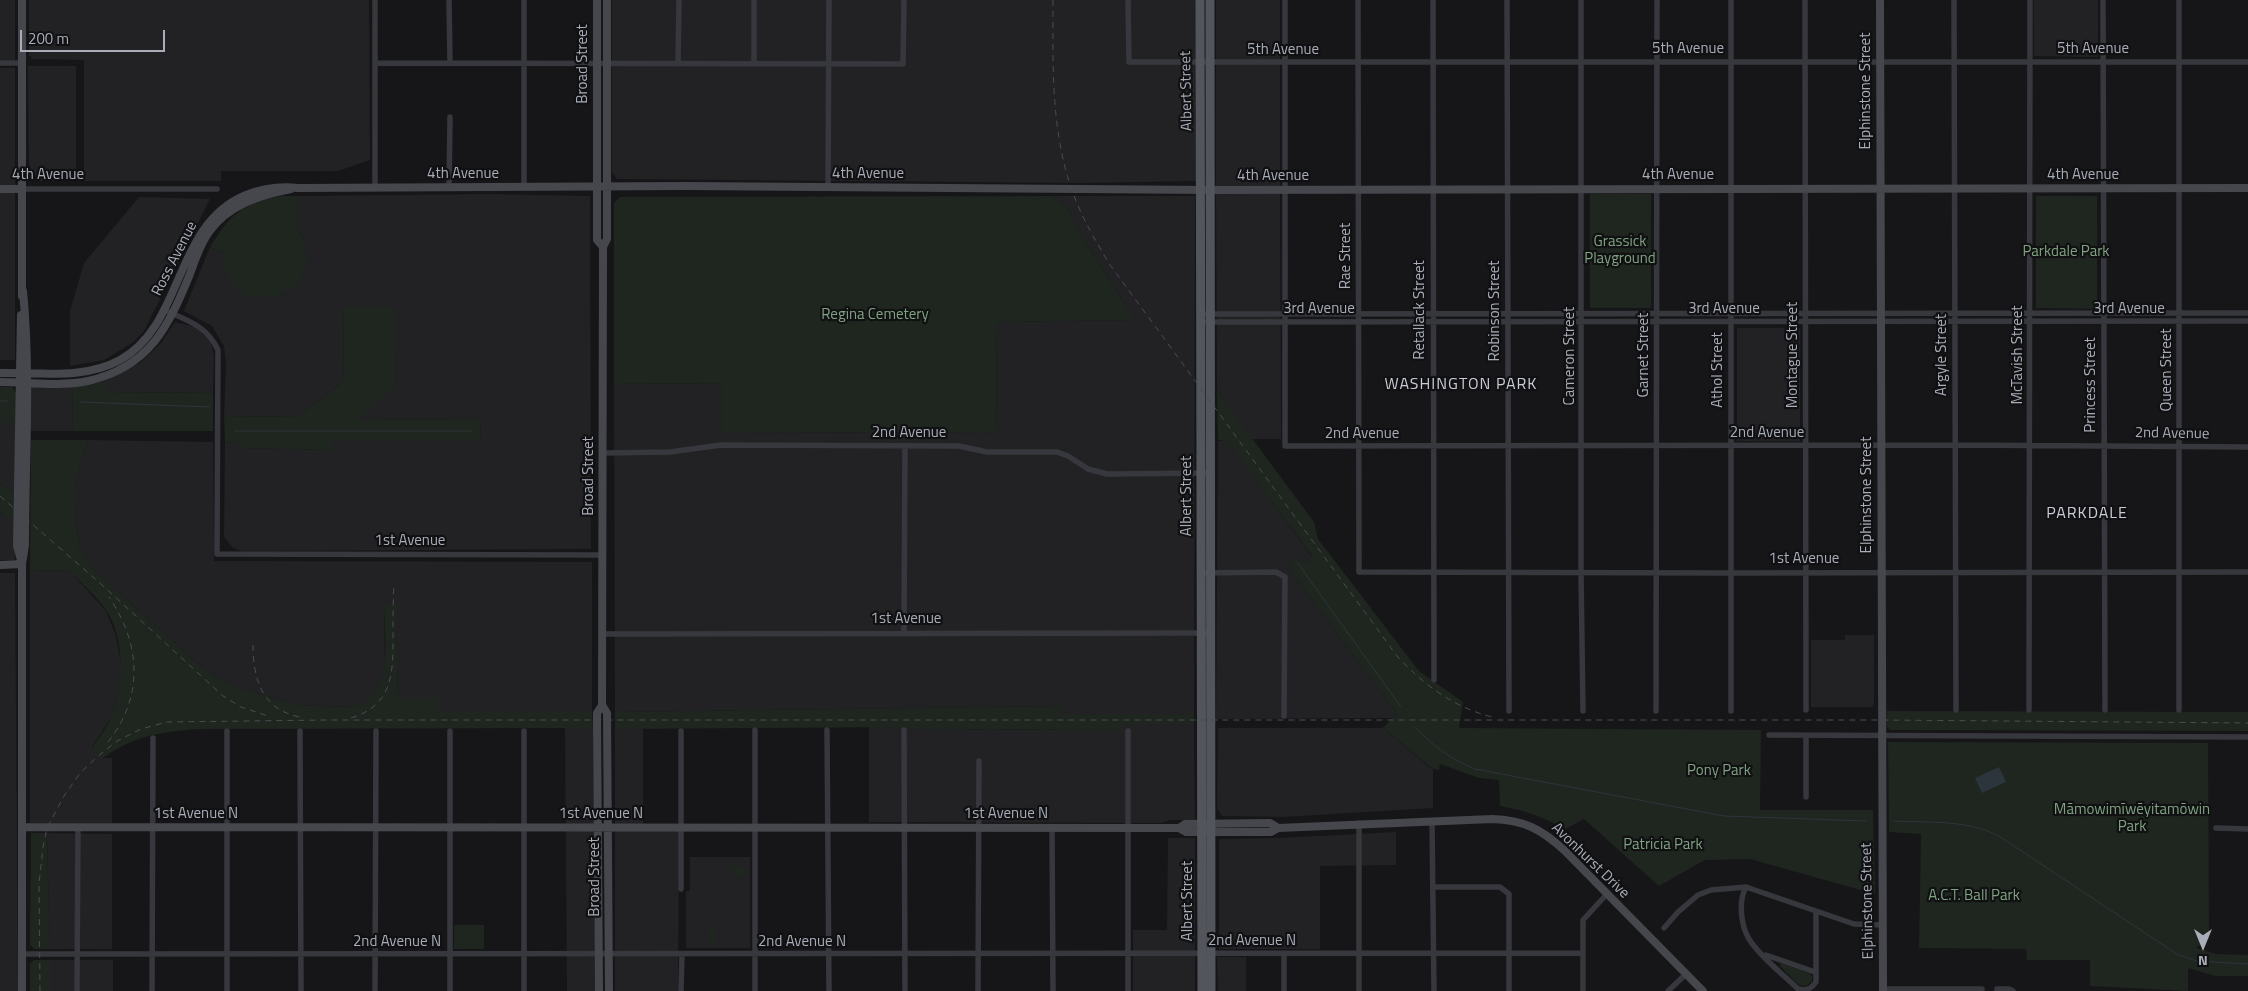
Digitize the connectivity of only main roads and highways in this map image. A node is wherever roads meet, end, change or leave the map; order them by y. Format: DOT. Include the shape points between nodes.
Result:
graph roads {
  1 [pos="22,0"];
  2 [pos="597,0"];
  3 [pos="607,0"];
  4 [pos="1200,0"];
  5 [pos="1210,0"];
  6 [pos="1880,0"];
  7 [pos="1205,62"];
  8 [pos="597,186"];
  9 [pos="608,186"];
  10 [pos="0,188"];
  11 [pos="298,188"];
  12 [pos="2248,188"];
  13 [pos="22,189"];
  14 [pos="1881,189"];
  15 [pos="1206,190"];
  16 [pos="603,247"];
  17 [pos="0,373"];
  18 [pos="23,373"];
  19 [pos="0,382"];
  20 [pos="23,382"];
  21 [pos="22,564"];
  22 [pos="0,565"];
  23 [pos="602,705"];
  24 [pos="22,827"];
  25 [pos="599,828"];
  26 [pos="608,828"];
  27 [pos="1206,828"];
  28 [pos="1207,954"];
  29 [pos="1883,990"];
  30 [pos="22,991"];
  31 [pos="599,991"];
  32 [pos="609,991"];
  33 [pos="1202,991"];
  34 [pos="1211,991"];
  35 [pos="1703,991"];
  1 -- 13 [label="main road"];
  2 -- 8 [label="main road, Broad Street"];
  3 -- 9 [label="main road, Broad Street"];
  4 -- 7 [label="main road, Albert Street"];
  5 -- 7 [label="main road, Albert Street"];
  6 -- 14 [label="main road, Elphinstone Street"];
  7 -- 15 [label="main road, Albert Street"];
  8 -- 9 [label="main road, 4th Avenue"];
  8 -- 11 [label="main road, 4th Avenue"];
  8 -- 16 [label="main road, Broad Street" via="598,240"];
  9 -- 15 [label="main road, 4th Avenue"];
  9 -- 16 [label="main road, Broad Street" via="608,240"];
  10 -- 13 [label="main road, 4th Avenue"];
  11 -- 18 [label="main road, Ross Avenue" via="282,186 254,192 226,205 211,219 200,232 151,333 136,349 104,368 65,374"];
  11 -- 20 [label="main road, Ross Avenue" via="262,195 229,212 219,221 200,248 173,314 152,346 126,367 86,381"];
  12 -- 14 [label="main road, 4th Avenue"];
  13 -- 18 [label="main road"];
  14 -- 15 [label="main road, 4th Avenue"];
  14 -- 29 [label="main road, Elphinstone Street"];
  15 -- 27 [label="main road, Albert Street"];
  16 -- 23 [label="main road, Broad Street"];
  17 -- 18 [label="main road, Ross Avenue"];
  18 -- 20 [label="main road"];
  19 -- 20 [label="main road, Ross Avenue"];
  20 -- 21 [label="main road" via="17,546"];
  21 -- 22 [label="main road"];
  21 -- 24 [label="main road"];
  23 -- 25 [label="main road, Broad Street" via="597,713"];
  23 -- 26 [label="main road, Broad Street" via="607,713"];
  24 -- 25 [label="main road, 1st Avenue N"];
  24 -- 30 [label="main road"];
  25 -- 26 [label="main road, 1st Avenue N"];
  25 -- 31 [label="main road, Broad Street"];
  26 -- 27 [label="main road, 1st Avenue N" via="1179,828 1185,824"];
  26 -- 32 [label="main road, Broad Street"];
  27 -- 28 [label="main road, Albert Street"];
  27 -- 35 [label="main road, Avonhurst Drive" via="1271,832 1278,828 1359,823 1509,819 1529,825 1547,835"];
  28 -- 33 [label="main road, Albert Street"];
  28 -- 34 [label="main road, Albert Street"];
}
